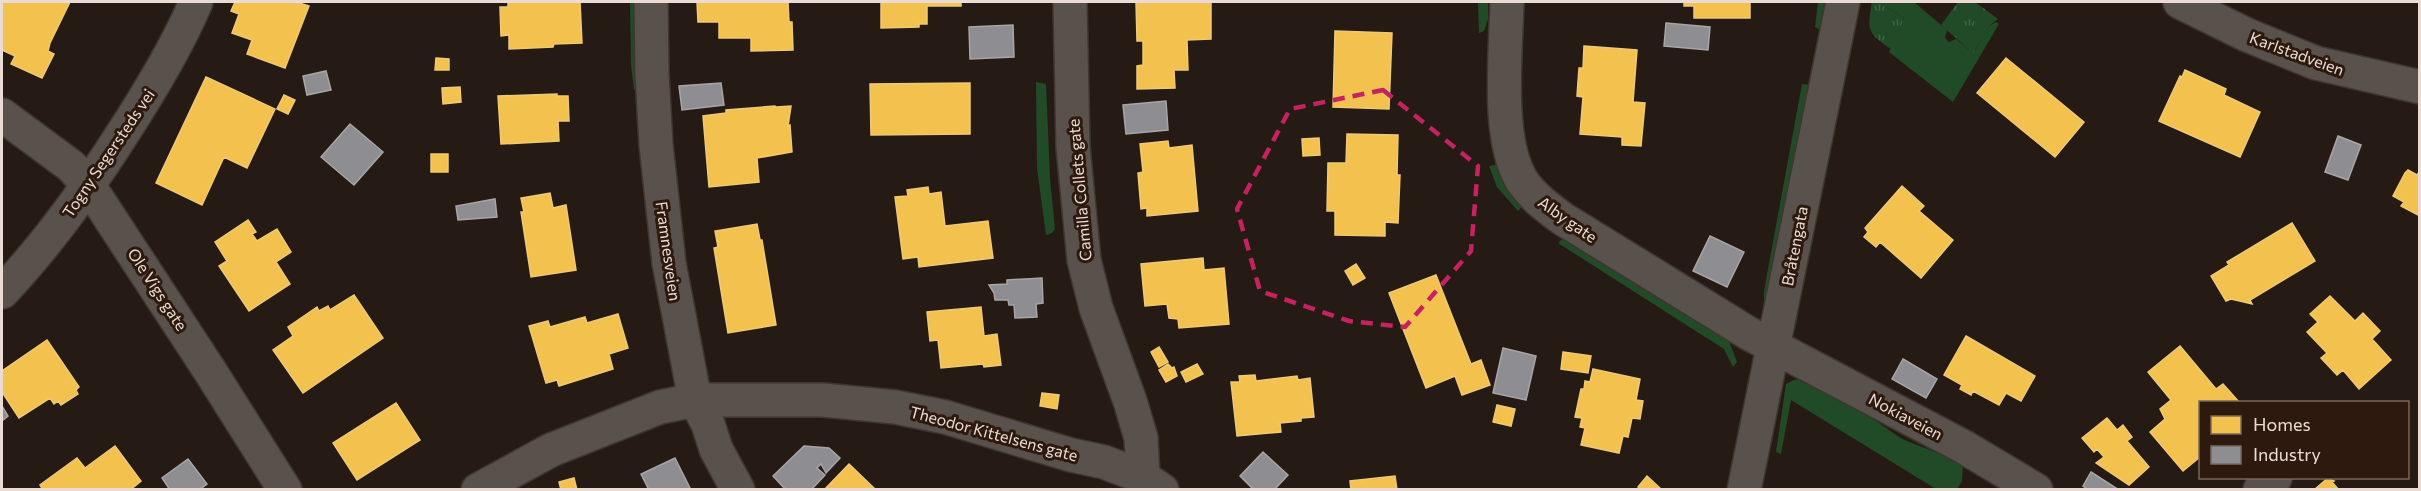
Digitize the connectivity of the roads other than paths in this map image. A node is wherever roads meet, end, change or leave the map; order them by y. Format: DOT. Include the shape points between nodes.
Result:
graph roads {
  1 [pos="196,2"];
  2 [pos="651,2"];
  3 [pos="1070,2"];
  4 [pos="1507,2"];
  5 [pos="1843,2"];
  6 [pos="2180,2"];
  7 [pos="2420,87"];
  8 [pos="2,115"];
  9 [pos="89,186"];
  10 [pos="2,292"];
  11 [pos="1774,346"];
  12 [pos="695,400"];
  13 [pos="2272,479"];
  14 [pos="1153,483"];
  15 [pos="285,489"];
  16 [pos="478,489"];
  17 [pos="738,489"];
  18 [pos="1744,489"];
  19 [pos="2036,489"];
  20 [pos="2260,489"];
  1 -- 9 [label="street, Togny Segersteds vei" via="156,81"];
  2 -- 12 [label="street, Framnesveien" via="656,145 668,252"];
  3 -- 14 [label="street, Camilla Collets gate" via="1073,147 1084,260"];
  4 -- 11 [label="street, Alby gate" via="1505,100 1510,150 1522,180 1537,199 1563,219"];
  5 -- 11 [label="street, Bråtengata"];
  6 -- 7 [label="street, Karlstadveien" via="2316,63"];
  8 -- 9 [label="street, Ole Vigs gate" via="71,166"];
  9 -- 10 [label="street, Togny Segersteds vei"];
  9 -- 15 [label="street, Ole Vigs gate"];
  11 -- 18 [label="street, Bråtengata"];
  11 -- 19 [label="street, Nokiaveien"];
  12 -- 14 [label="street, Theodor Kittelsens gate" via="823,400 895,407 945,417 1104,462"];
  12 -- 16 [label="street, Theodor Kittelsens gate" via="660,407 551,450"];
  12 -- 17 [label="street, Framnesveien"];
  13 -- 20 [label="street"];
}
